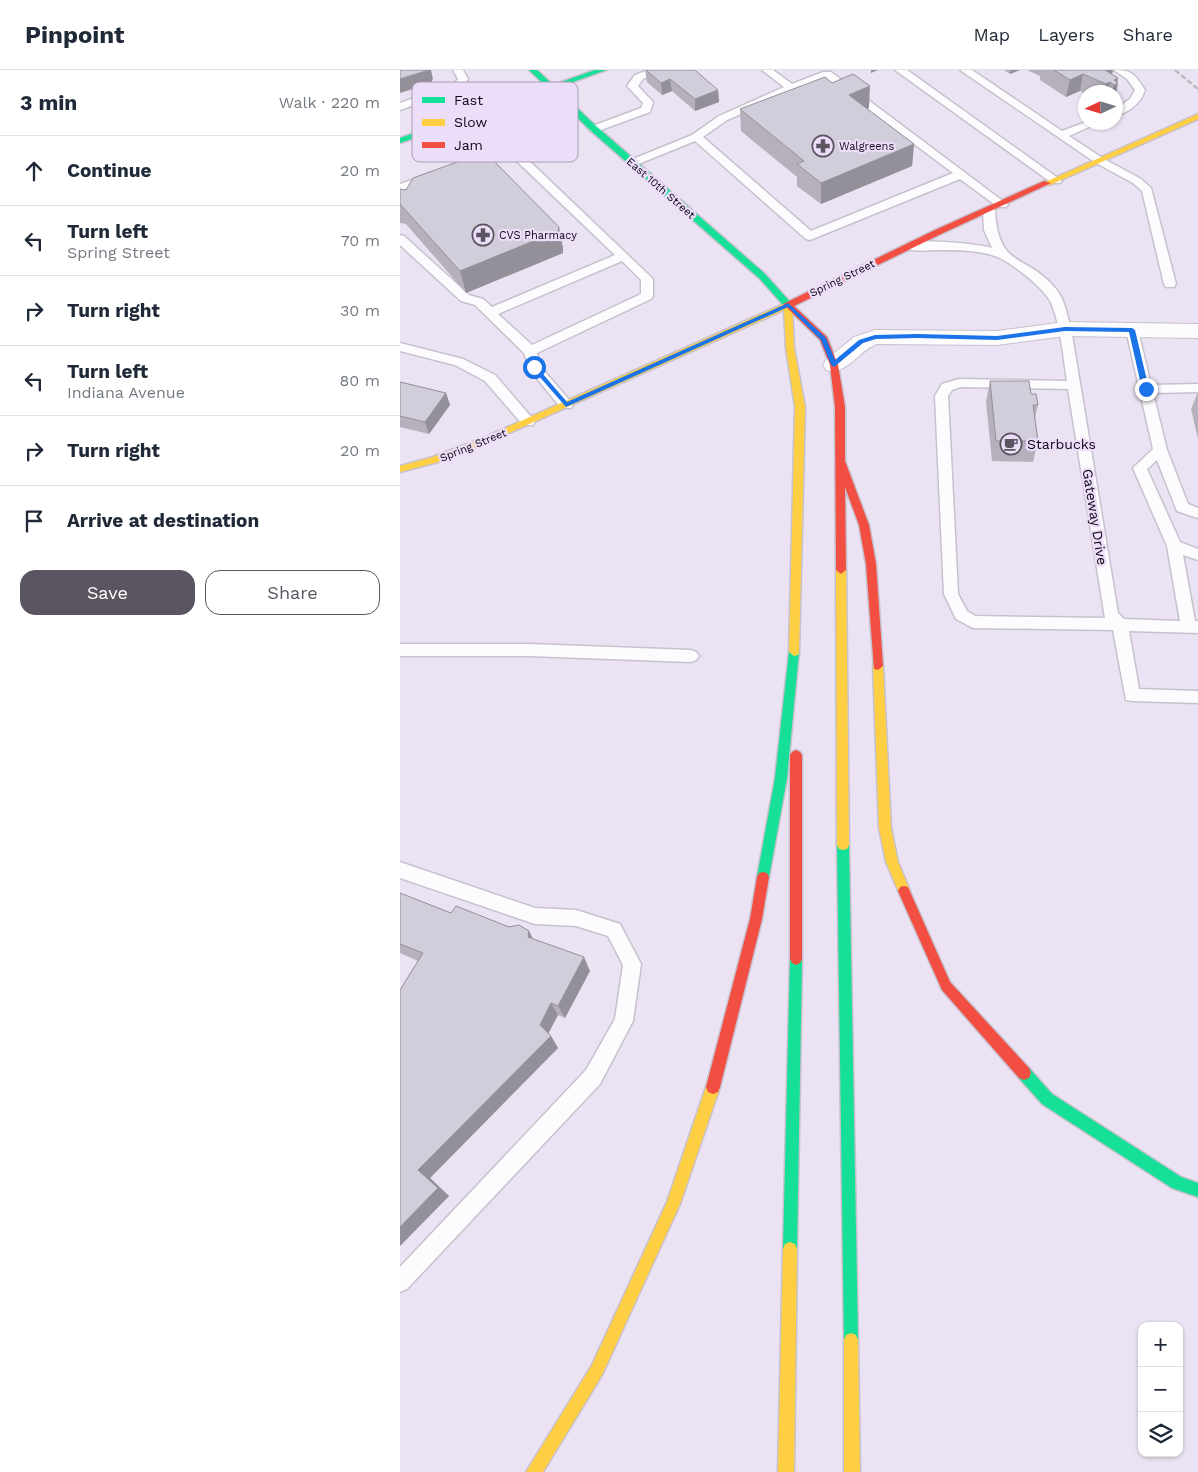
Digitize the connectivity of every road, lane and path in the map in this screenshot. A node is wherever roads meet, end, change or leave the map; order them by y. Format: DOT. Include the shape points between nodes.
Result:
graph roads {
  1 [pos="458,70"];
  2 [pos="533,70"];
  3 [pos="602,70"];
  4 [pos="657,70"];
  5 [pos="767,70"];
  6 [pos="900,70"];
  7 [pos="964,70"];
  8 [pos="1119,70"];
  9 [pos="461,82"];
  10 [pos="546,82"];
  11 [pos="566,82"];
  12 [pos="791,88"];
  13 [pos="412,103"];
  14 [pos="400,107"];
  15 [pos="1123,109"];
  16 [pos="578,113"];
  17 [pos="1198,116"];
  18 [pos="1078,128"];
  19 [pos="594,129"];
  20 [pos="1061,135"];
  21 [pos="696,136"];
  22 [pos="412,137"];
  23 [pos="400,141"];
  24 [pos="1100,161"];
  25 [pos="464,162"];
  26 [pos="525,162"];
  27 [pos="632,163"];
  28 [pos="961,174"];
  29 [pos="1056,181"];
  30 [pos="405,186"];
  31 [pos="404,202"];
  32 [pos="1002,204"];
  33 [pos="989,210"];
  34 [pos="400,239"];
  35 [pos="910,246"];
  36 [pos="1001,254"];
  37 [pos="624,256"];
  38 [pos="1170,284"];
  39 [pos="788,305"];
  40 [pos="489,313"];
  41 [pos="1065,329"];
  42 [pos="1132,330"];
  43 [pos="1198,331"];
  44 [pos="400,347"];
  45 [pos="530,351"];
  46 [pos="834,365"];
  47 [pos="1073,385"];
  48 [pos="1198,388"];
  49 [pos="1146,389"];
  50 [pos="566,405"];
  51 [pos="528,422"];
  52 [pos="1160,450"];
  53 [pos="840,460"];
  54 [pos="400,469"];
  55 [pos="1198,513"];
  56 [pos="1174,546"];
  57 [pos="1198,555"];
  58 [pos="1120,624"];
  59 [pos="1194,627"];
  60 [pos="400,650"];
  61 [pos="691,656"];
  62 [pos="794,659"];
  63 [pos="1198,697"];
  64 [pos="400,870"];
  65 [pos="1198,1190"];
  66 [pos="400,1282"];
  67 [pos="534,1472"];
  68 [pos="786,1472"];
  69 [pos="852,1472"];
  1 -- 9 [label="lane" via="463,79"];
  2 -- 10 [label="main road, East 10th Street"];
  3 -- 11 [label="main road"];
  4 -- 19 [label="lane" via="639,77 632,86 648,102 646,110"];
  5 -- 12 [label="lane"];
  6 -- 29 [label="lane"];
  7 -- 20 [label="lane"];
  8 -- 15 [label="lane" via="1131,77 1140,90 1133,103"];
  12 -- 21 [label="lane" via="723,118"];
  12 -- 28 [label="lane" via="828,74"];
  13 -- 14 [label="lane"];
  16 -- 19 [label="main road, East 10th Street"];
  17 -- 24 [label="main road, Spring Street"];
  18 -- 20 [label="lane"];
  19 -- 27 [label="main road, East 10th Street"];
  20 -- 24 [label="lane"];
  21 -- 27 [label="lane"];
  21 -- 28 [label="lane" via="810,236"];
  22 -- 23 [label="main road"];
  24 -- 29 [label="main road, Spring Street"];
  24 -- 38 [label="lane" via="1147,190"];
  25 -- 30 [label="lane"];
  26 -- 37 [label="lane"];
  27 -- 39 [label="main road, East 10th Street" via="762,276"];
  28 -- 32 [label="lane"];
  29 -- 32 [label="main road, Spring Street"];
  30 -- 31 [label="lane"];
  32 -- 33 [label="main road, Spring Street"];
  33 -- 35 [label="main road, Spring Street"];
  33 -- 36 [label="lane" via="990,230"];
  34 -- 40 [label="lane" via="465,298 478,302"];
  35 -- 36 [label="lane" via="951,246"];
  35 -- 39 [label="main road, Spring Street"];
  36 -- 41 [label="lane, Gateway Drive" via="1051,291"];
  37 -- 40 [label="lane"];
  37 -- 45 [label="lane" via="647,279 647,296"];
  39 -- 46 [label="main road, East 10th Street" via="824,339"];
  39 -- 50 [label="main road, Spring Street"];
  39 -- 62 [label="main road" via="790,348 800,407"];
  40 -- 45 [label="lane"];
  41 -- 42 [label="street"];
  41 -- 46 [label="street" via="997,338 875,337 861,342"];
  41 -- 47 [label="lane, Gateway Drive"];
  42 -- 43 [label="street"];
  42 -- 49 [label="lane"];
  44 -- 51 [label="lane" via="459,362 490,378"];
  45 -- 50 [label="lane" via="534,367"];
  46 -- 53 [label="main road, East 10th Street" via="840,407"];
  47 -- 58 [label="lane, Gateway Drive" via="1111,615"];
  47 -- 58 [label="lane" via="959,383 947,387 941,396 951,594 960,615 973,622"];
  48 -- 49 [label="lane"];
  49 -- 52 [label="lane"];
  50 -- 51 [label="main road, Spring Street"];
  51 -- 54 [label="main road, Spring Street" via="443,456"];
  52 -- 55 [label="lane" via="1182,507"];
  52 -- 56 [label="lane" via="1140,468"];
  53 -- 65 [label="main road" via="864,525 871,564 885,828 892,862 946,986 1047,1099 1177,1183"];
  53 -- 69 [label="main road, East 10th Street"];
  56 -- 57 [label="lane"];
  56 -- 59 [label="lane"];
  58 -- 59 [label="lane"];
  58 -- 63 [label="lane, Gateway Drive" via="1132,695"];
  60 -- 61 [label="lane" via="529,650"];
  62 -- 67 [label="main road" via="781,778 756,919 711,1095 673,1204 597,1370"];
  62 -- 68 [label="main road" via="797,824"];
  64 -- 66 [label="lane" via="535,916 576,918 614,930 632,964 624,1021 594,1077"];
}
